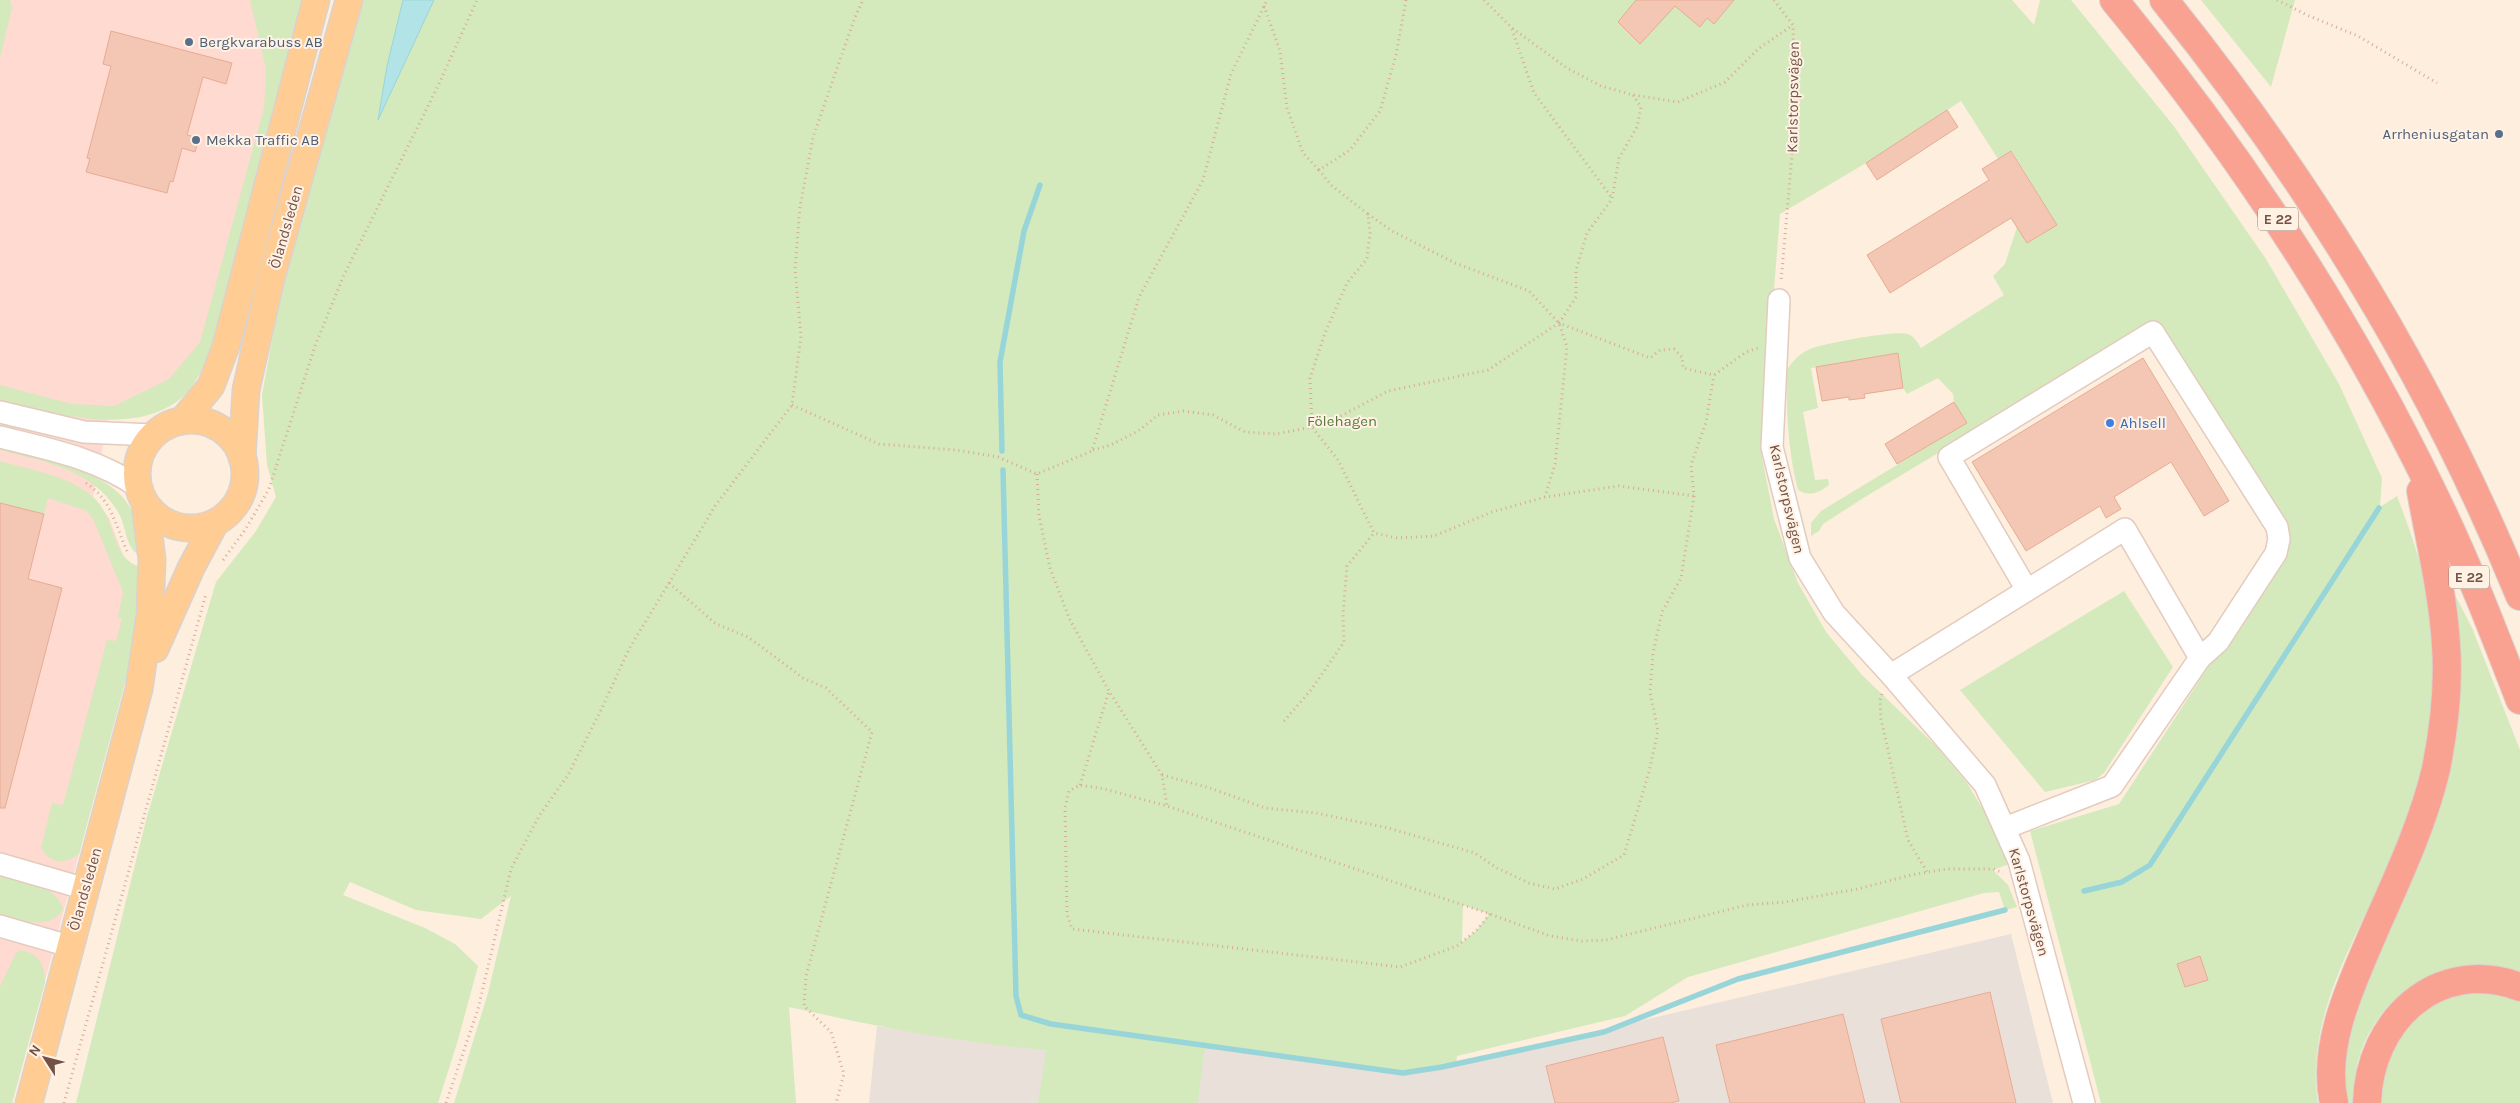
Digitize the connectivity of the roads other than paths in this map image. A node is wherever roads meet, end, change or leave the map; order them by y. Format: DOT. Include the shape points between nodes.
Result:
graph roads {
  1 [pos="316,0"];
  2 [pos="349,0"];
  3 [pos="2114,0"];
  4 [pos="2164,0"];
  5 [pos="1779,300"];
  6 [pos="0,412"];
  7 [pos="182,421"];
  8 [pos="153,435"];
  9 [pos="0,437"];
  10 [pos="2415,455"];
  11 [pos="242,458"];
  12 [pos="142,495"];
  13 [pos="206,525"];
  14 [pos="2491,527"];
  15 [pos="2520,572"];
  16 [pos="2027,590"];
  17 [pos="2520,596"];
  18 [pos="166,623"];
  19 [pos="2200,658"];
  20 [pos="1891,675"];
  21 [pos="139,689"];
  22 [pos="2520,700"];
  23 [pos="2005,828"];
  24 [pos="0,864"];
  25 [pos="86,889"];
  26 [pos="0,926"];
  27 [pos="69,946"];
  28 [pos="2520,986"];
  29 [pos="28,1099"];
  30 [pos="2084,1103"];
  31 [pos="2334,1103"];
  32 [pos="2367,1103"];
  1 -- 7 [label="main road, Ölandsleden" via="226,346 210,386"];
  2 -- 11 [label="main road, Ölandsleden" via="268,291 246,390"];
  3 -- 10 [label="highway, E 22" via="2227,145 2298,248"];
  4 -- 14 [label="highway, E 22" via="2258,121 2333,232 2422,386"];
  5 -- 20 [label="street, Karlstorpsvägen" via="1772,447 1800,558 1834,613"];
  6 -- 8 [label="street" via="84,432"];
  7 -- 8 [label="main road, Ölandsleden"];
  7 -- 11 [label="main road, Ölandsleden" via="205,422 226,433"];
  8 -- 12 [label="main road, Ölandsleden" via="141,453 137,470"];
  9 -- 12 [label="street" via="86,459 117,472"];
  10 -- 22 [label="highway, E 22"];
  10 -- 31 [label="highway" via="2446,645 2442,733 2435,770 2408,854 2354,978 2336,1033 2331,1066"];
  11 -- 13 [label="main road, Ölandsleden" via="245,477 241,495 230,511"];
  12 -- 13 [label="main road" via="157,517 178,527"];
  12 -- 21 [label="main road, Ölandsleden" via="152,559 150,615"];
  13 -- 18 [label="main road, Ölandsleden"];
  13 -- 18 [label="main road, Ölandsleden" via="177,563"];
  14 -- 15 [label="highway"];
  14 -- 17 [label="highway, E 22"];
  16 -- 19 [label="street" via="2125,529"];
  16 -- 19 [label="street" via="1949,457 2153,332 2277,527 2279,539 2276,553 2218,642"];
  16 -- 20 [label="street"];
  18 -- 21 [label="main road, Ölandsleden"];
  19 -- 23 [label="street" via="2112,786"];
  20 -- 23 [label="street, Karlstorpsvägen" via="1985,786"];
  21 -- 25 [label="main road, Ölandsleden"];
  23 -- 30 [label="street, Karlstorpsvägen" via="2019,860"];
  24 -- 25 [label="street"];
  25 -- 27 [label="main road, Ölandsleden"];
  26 -- 27 [label="street"];
  27 -- 29 [label="main road, Ölandsleden"];
  28 -- 32 [label="highway" via="2490,979 2471,979 2433,989 2416,1000 2400,1013 2380,1045 2372,1062"];
}
